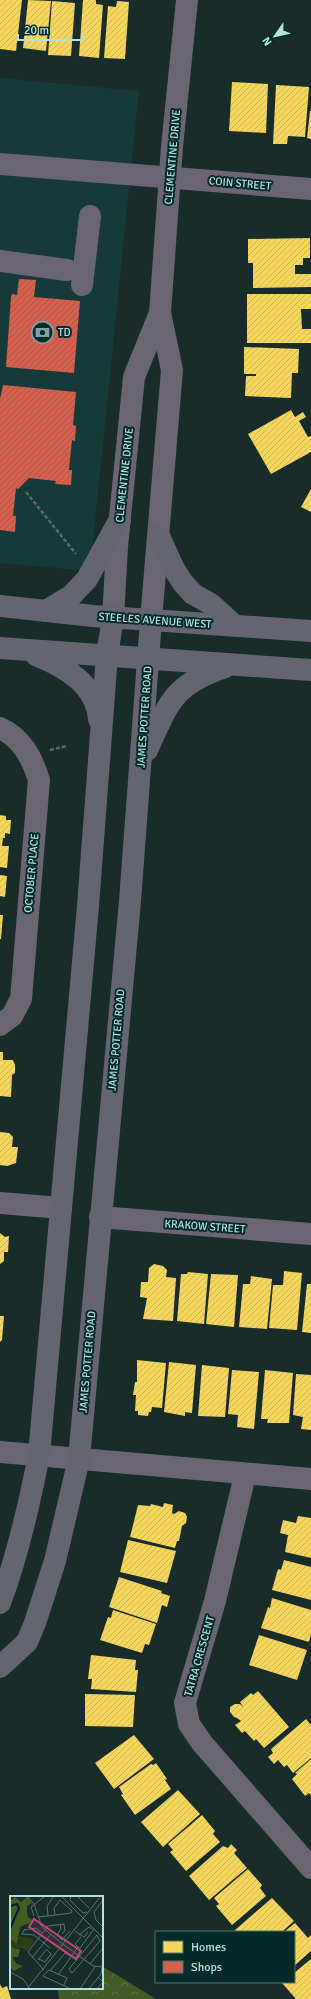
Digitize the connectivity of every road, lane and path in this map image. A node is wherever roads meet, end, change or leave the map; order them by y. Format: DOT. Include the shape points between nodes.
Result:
graph roads {
  1 [pos="187,0"];
  2 [pos="0,164"];
  3 [pos="169,178"];
  4 [pos="311,189"];
  5 [pos="90,216"];
  6 [pos="0,262"];
  7 [pos="160,313"];
  8 [pos="26,492"];
  9 [pos="120,519"];
  10 [pos="159,536"];
  11 [pos="80,559"];
  12 [pos="0,606"];
  13 [pos="46,611"];
  14 [pos="113,618"];
  15 [pos="151,620"];
  16 [pos="234,625"];
  17 [pos="311,631"];
  18 [pos="4,648"];
  19 [pos="106,655"];
  20 [pos="148,659"];
  21 [pos="243,665"];
  22 [pos="311,670"];
  23 [pos="0,728"];
  24 [pos="101,744"];
  25 [pos="67,746"];
  26 [pos="43,752"];
  27 [pos="141,762"];
  28 [pos="0,1025"];
  29 [pos="0,1203"];
  30 [pos="61,1208"];
  31 [pos="100,1217"];
  32 [pos="311,1234"];
  33 [pos="0,1452"];
  34 [pos="39,1455"];
  35 [pos="79,1459"];
  36 [pos="245,1475"];
  37 [pos="311,1479"];
  38 [pos="0,1603"];
  39 [pos="0,1667"];
  40 [pos="311,1868"];
  1 -- 3 [label="street, CLEMENTINE DRIVE"];
  2 -- 3 [label="street, COIN STREET"];
  3 -- 4 [label="street, COIN STREET"];
  3 -- 7 [label="street, CLEMENTINE DRIVE"];
  5 -- 6 [label="street" via="74,277"];
  7 -- 9 [label="street, CLEMENTINE DRIVE" via="134,377"];
  7 -- 10 [label="street, CLEMENTINE DRIVE" via="172,370"];
  8 -- 11 [label="path"];
  9 -- 13 [label="main road" via="87,579 71,596"];
  9 -- 14 [label="street, CLEMENTINE DRIVE"];
  10 -- 15 [label="street, CLEMENTINE DRIVE"];
  10 -- 16 [label="main road" via="183,583 193,594 211,604"];
  12 -- 13 [label="main road, STEELES AVENUE WEST"];
  13 -- 14 [label="main road, STEELES AVENUE WEST"];
  14 -- 15 [label="main road, STEELES AVENUE WEST"];
  14 -- 19 [label="main road"];
  15 -- 16 [label="main road, STEELES AVENUE WEST"];
  15 -- 20 [label="main road, JAMES POTTER ROAD"];
  16 -- 17 [label="main road, STEELES AVENUE WEST"];
  18 -- 19 [label="main road"];
  18 -- 24 [label="main road" via="34,654 60,665 79,679 87,688 98,711"];
  19 -- 20 [label="main road"];
  19 -- 24 [label="main road"];
  20 -- 21 [label="main road"];
  20 -- 27 [label="main road, JAMES POTTER ROAD"];
  21 -- 22 [label="main road"];
  21 -- 27 [label="main road" via="230,666 202,675 185,686 165,710"];
  23 -- 28 [label="street, OCTOBER PLACE" via="20,744 32,759 39,780 21,999 12,1016"];
  24 -- 30 [label="main road"];
  25 -- 26 [label="path"];
  27 -- 31 [label="main road, JAMES POTTER ROAD"];
  29 -- 30 [label="street"];
  30 -- 34 [label="main road"];
  31 -- 32 [label="street, KRAKOW STREET"];
  31 -- 35 [label="main road, JAMES POTTER ROAD"];
  33 -- 34 [label="street"];
  34 -- 35 [label="street"];
  34 -- 38 [label="main road" via="29,1508"];
  35 -- 36 [label="street"];
  35 -- 39 [label="main road, JAMES POTTER ROAD" via="55,1561 28,1642"];
  36 -- 37 [label="street"];
  36 -- 40 [label="street, TATRA CRESCENT" via="215,1601 185,1703 189,1724 202,1743"];
}
